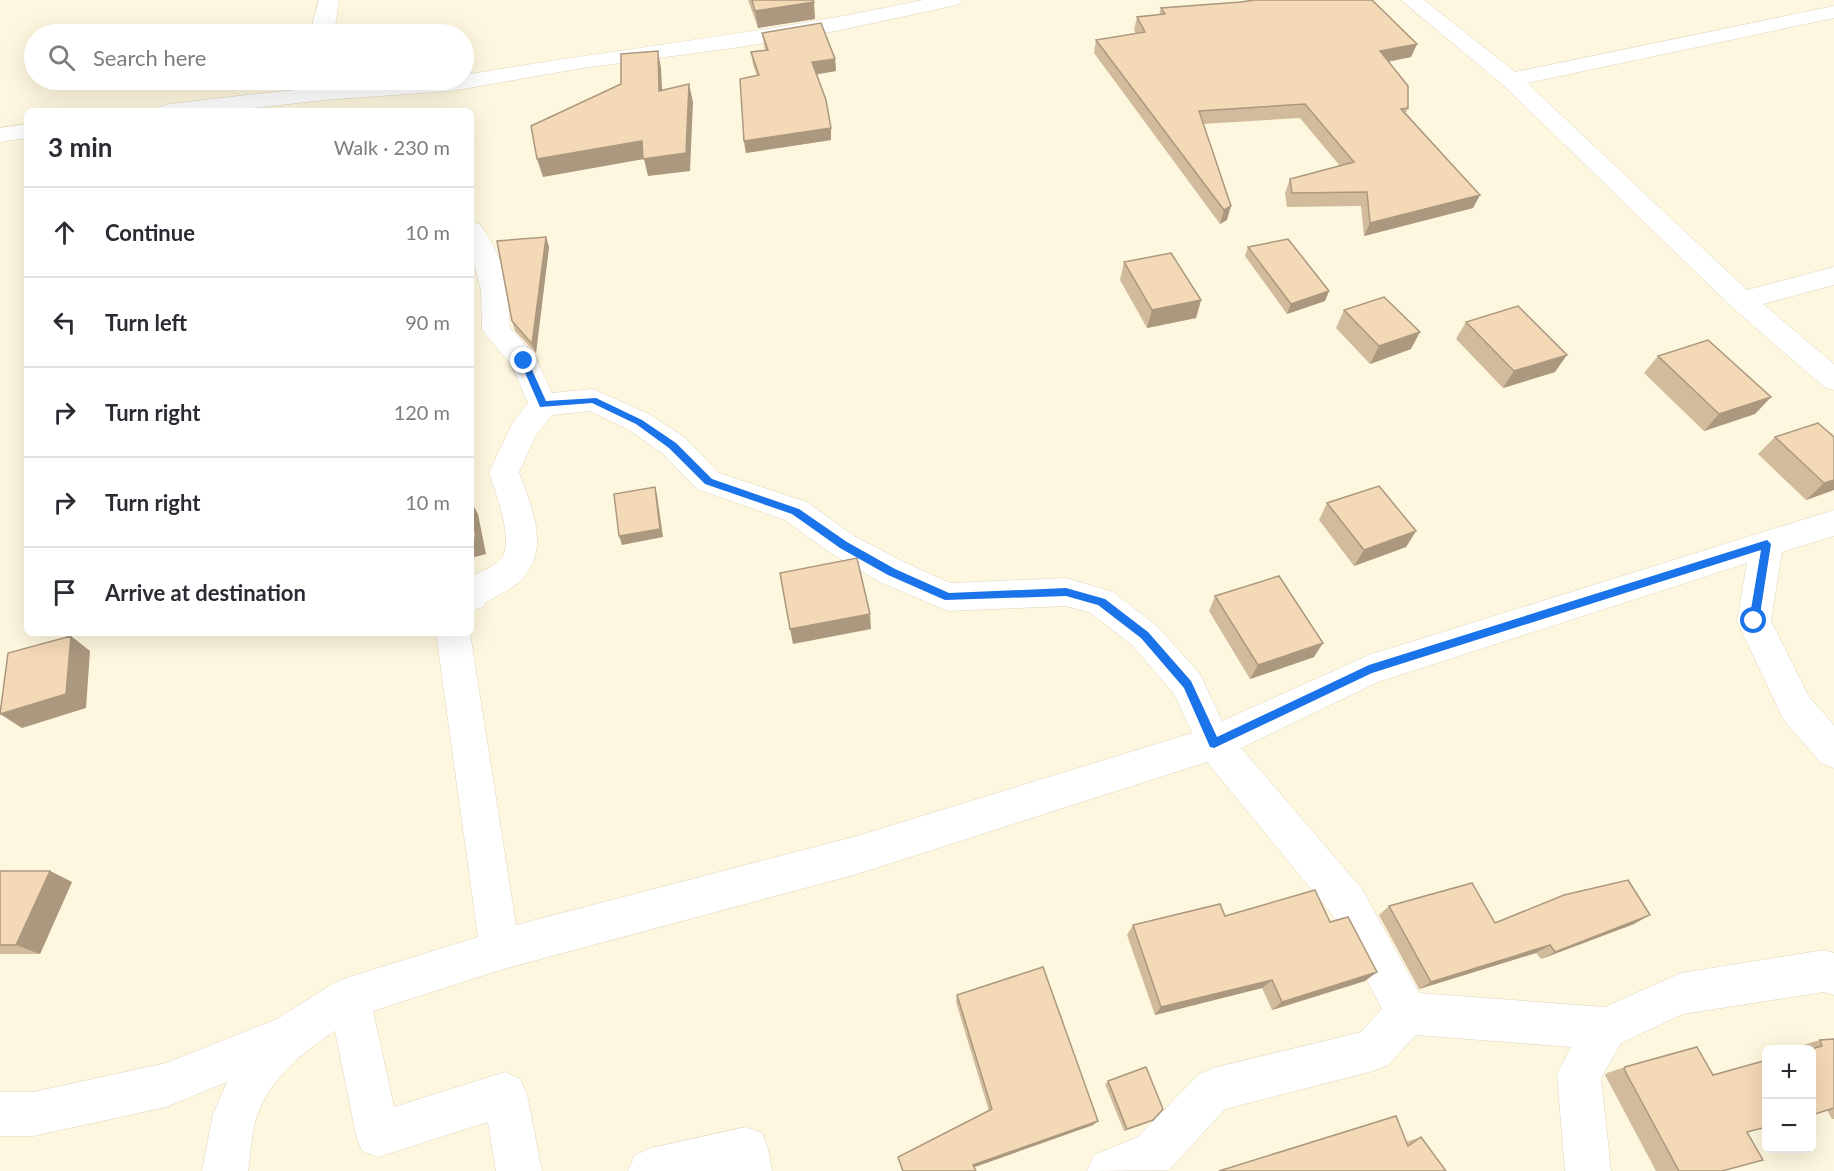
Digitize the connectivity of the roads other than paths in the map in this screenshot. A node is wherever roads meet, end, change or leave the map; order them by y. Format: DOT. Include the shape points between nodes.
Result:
graph roads {
  1 [pos="329,0"];
  2 [pos="952,0"];
  3 [pos="1410,0"];
  4 [pos="1834,12"];
  5 [pos="324,24"];
  6 [pos="1511,80"];
  7 [pos="474,88"];
  8 [pos="299,90"];
  9 [pos="398,90"];
  10 [pos="465,90"];
  11 [pos="188,108"];
  12 [pos="24,131"];
  13 [pos="0,135"];
  14 [pos="474,234"];
  15 [pos="1834,276"];
  16 [pos="1742,301"];
  17 [pos="1834,380"];
  18 [pos="543,405"];
  19 [pos="1834,523"];
  20 [pos="1767,544"];
  21 [pos="474,592"];
  22 [pos="453,636"];
  23 [pos="1214,744"];
  24 [pos="1834,751"];
  25 [pos="500,950"];
  26 [pos="1834,974"];
  27 [pos="349,998"];
  28 [pos="1407,1013"];
  29 [pos="1606,1028"];
  30 [pos="291,1035"];
  31 [pos="0,1114"];
  32 [pos="225,1171"];
  33 [pos="519,1171"];
  34 [pos="651,1171"];
  35 [pos="749,1171"];
  36 [pos="1110,1171"];
  37 [pos="1588,1171"];
  1 -- 5 [label="street"];
  2 -- 7 [label="street" via="740,41 583,61"];
  3 -- 6 [label="street"];
  4 -- 6 [label="street"];
  6 -- 16 [label="street"];
  8 -- 11 [label="street"];
  9 -- 10 [label="street"];
  12 -- 13 [label="street"];
  14 -- 18 [label="street" via="484,247 496,292 496,330 524,361"];
  15 -- 16 [label="street"];
  16 -- 17 [label="street"];
  18 -- 21 [label="street" via="523,430 504,472 519,519 521,550 513,567"];
  18 -- 23 [label="street" via="593,400 639,422 673,445 708,481 796,511 843,545 948,597 1066,592 1101,602 1144,635 1188,685"];
  19 -- 20 [label="street"];
  20 -- 23 [label="street" via="1369,669"];
  20 -- 24 [label="street" via="1754,621 1796,708"];
  22 -- 25 [label="street"];
  23 -- 25 [label="street" via="857,855"];
  23 -- 28 [label="street" via="1348,903"];
  25 -- 27 [label="street"];
  26 -- 29 [label="street" via="1824,971 1681,994"];
  27 -- 30 [label="street"];
  27 -- 33 [label="street" via="378,1135 505,1094"];
  28 -- 29 [label="street"];
  28 -- 36 [label="street" via="1373,1050 1213,1090 1153,1154"];
  29 -- 37 [label="street" via="1579,1074"];
  30 -- 31 [label="street" via="166,1085 33,1114"];
  30 -- 32 [label="street" via="254,1074 235,1114"];
  34 -- 35 [label="street" via="746,1149"];
}
